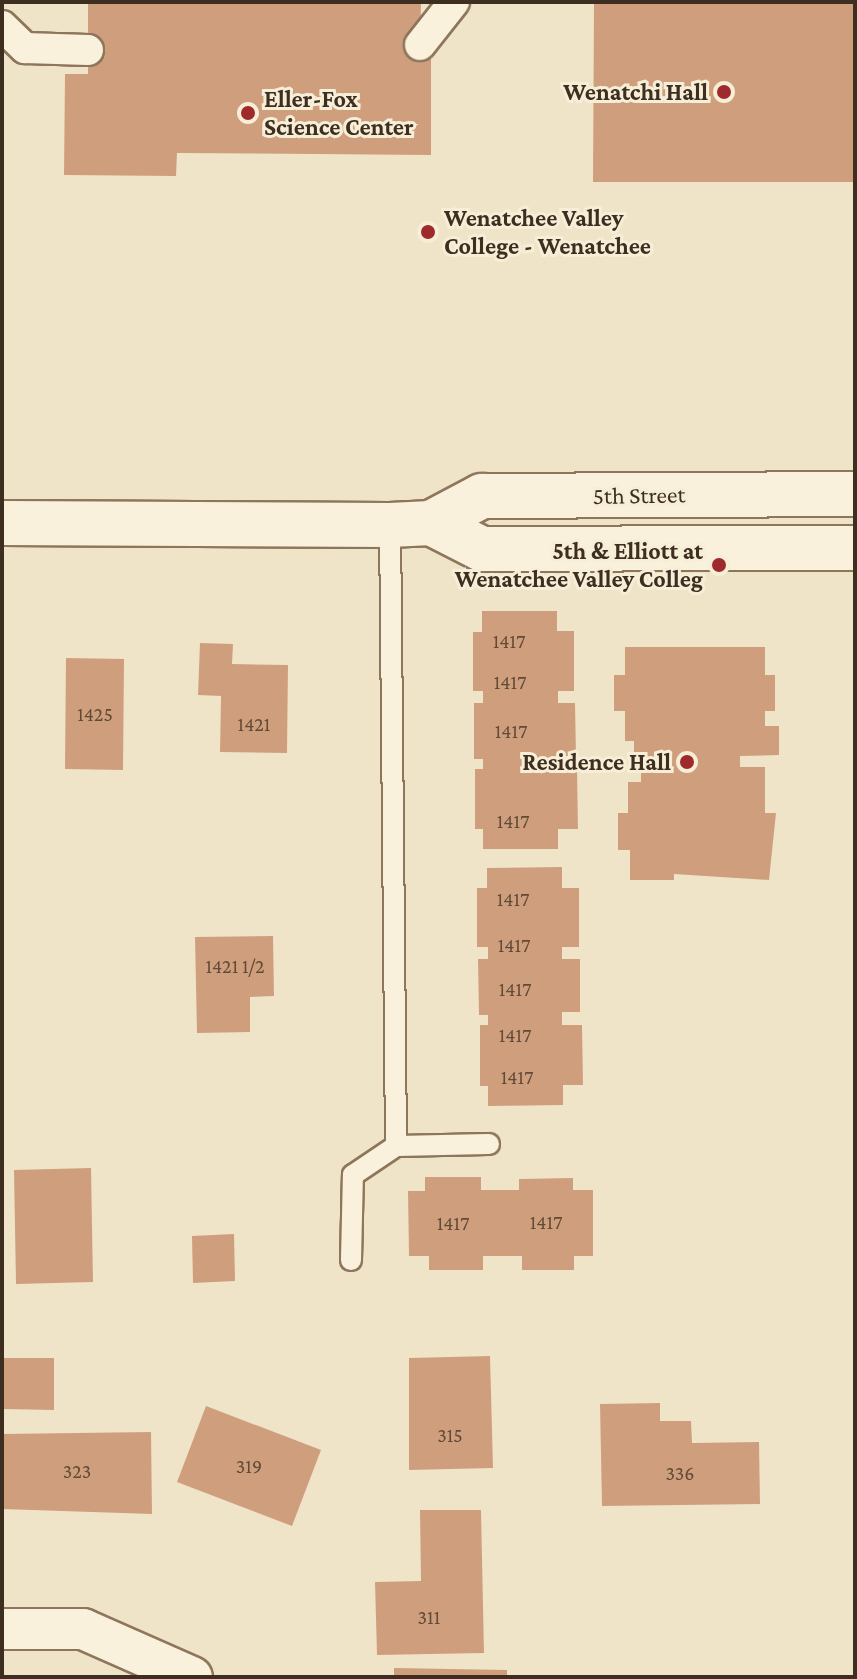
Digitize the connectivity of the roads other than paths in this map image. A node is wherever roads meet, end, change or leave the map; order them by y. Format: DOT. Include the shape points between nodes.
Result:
graph roads {
  1 [pos="454,2"];
  2 [pos="2,26"];
  3 [pos="420,45"];
  4 [pos="88,50"];
  5 [pos="855,494"];
  6 [pos="2,523"];
  7 [pos="410,524"];
  8 [pos="855,548"];
  9 [pos="489,1144"];
  10 [pos="396,1146"];
  11 [pos="351,1260"];
  12 [pos="2,1629"];
  13 [pos="192,1677"];
  1 -- 3 [label="street"];
  2 -- 4 [label="street" via="25,48"];
  5 -- 7 [label="main road, 5th Street" via="482,496"];
  6 -- 7 [label="main road, 5th Street"];
  7 -- 8 [label="main road, 5th Street" via="482,549"];
  7 -- 10 [label="lane"];
  9 -- 10 [label="lane"];
  10 -- 11 [label="lane" via="353,1175"];
  12 -- 13 [label="street" via="83,1629"];
}
